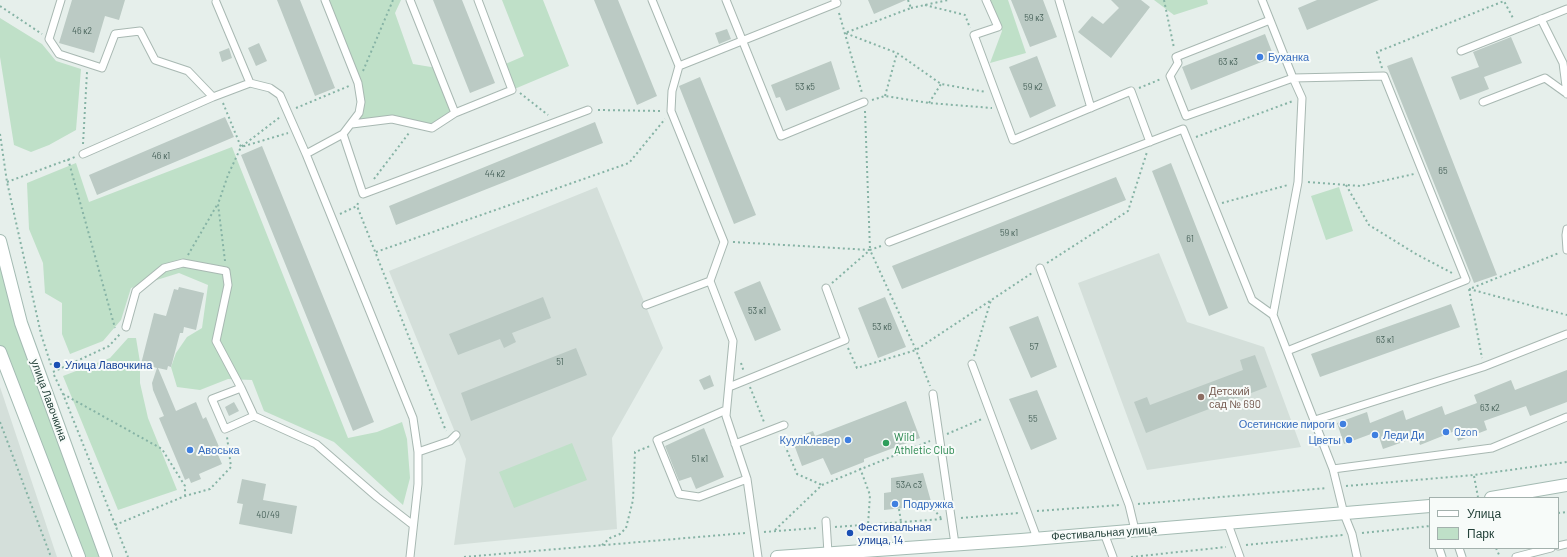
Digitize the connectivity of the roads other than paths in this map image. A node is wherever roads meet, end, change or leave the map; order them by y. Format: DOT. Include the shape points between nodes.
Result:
graph roads {
  1 [pos="61,0"];
  2 [pos="325,0"];
  3 [pos="410,0"];
  4 [pos="478,0"];
  5 [pos="652,0"];
  6 [pos="726,0"];
  7 [pos="986,0"];
  8 [pos="1059,0"];
  9 [pos="1262,0"];
  10 [pos="836,1"];
  11 [pos="216,2"];
  12 [pos="1567,10"];
  13 [pos="1541,19"];
  14 [pos="1270,20"];
  15 [pos="743,42"];
  16 [pos="1461,50"];
  17 [pos="679,66"];
  18 [pos="1294,78"];
  19 [pos="250,83"];
  20 [pos="1566,94"];
  21 [pos="216,96"];
  22 [pos="864,102"];
  23 [pos="1483,102"];
  24 [pos="1091,108"];
  25 [pos="588,110"];
  26 [pos="455,113"];
  27 [pos="352,124"];
  28 [pos="343,134"];
  29 [pos="1150,142"];
  30 [pos="82,154"];
  31 [pos="306,154"];
  32 [pos="1567,229"];
  33 [pos="0,241"];
  34 [pos="889,242"];
  35 [pos="1567,250"];
  36 [pos="1040,268"];
  37 [pos="710,281"];
  38 [pos="826,288"];
  39 [pos="646,305"];
  40 [pos="1273,314"];
  41 [pos="126,327"];
  42 [pos="1567,334"];
  43 [pos="1287,351"];
  44 [pos="0,352"];
  45 [pos="972,364"];
  46 [pos="729,387"];
  47 [pos="241,388"];
  48 [pos="933,394"];
  49 [pos="726,410"];
  50 [pos="254,416"];
  51 [pos="1567,417"];
  52 [pos="1315,420"];
  53 [pos="784,425"];
  54 [pos="456,435"];
  55 [pos="735,444"];
  56 [pos="418,452"];
  57 [pos="1333,469"];
  58 [pos="747,479"];
  59 [pos="1567,485"];
  60 [pos="1497,497"];
  61 [pos="1429,508"];
  62 [pos="1344,514"];
  63 [pos="826,521"];
  64 [pos="413,524"];
  65 [pos="1228,524"];
  66 [pos="1135,530"];
  67 [pos="1104,533"];
  68 [pos="1037,538"];
  69 [pos="955,544"];
  70 [pos="1547,549"];
  71 [pos="828,553"];
  72 [pos="846,554"];
  73 [pos="79,557"];
  74 [pos="106,557"];
  75 [pos="410,557"];
  76 [pos="758,557"];
  77 [pos="777,557"];
  78 [pos="1113,557"];
  79 [pos="1240,557"];
  80 [pos="1358,557"];
  81 [pos="1516,557"];
  1 -- 21 [label="lane" via="49,39 59,54 102,68 115,34 140,31 155,60 188,71"];
  2 -- 27 [label="lane" via="358,83 361,102 359,113"];
  3 -- 26 [label="lane"];
  4 -- 26 [label="lane" via="512,90"];
  5 -- 17 [label="lane"];
  6 -- 15 [label="lane"];
  7 -- 24 [label="lane" via="998,27 974,35 1013,140"];
  8 -- 24 [label="lane"];
  9 -- 14 [label="lane"];
  10 -- 15 [label="lane"];
  11 -- 19 [label="lane"];
  12 -- 13 [label="lane"];
  13 -- 16 [label="lane"];
  13 -- 20 [label="lane" via="1563,63"];
  14 -- 18 [label="lane"];
  14 -- 18 [label="lane" via="1176,57 1178,63 1170,76 1186,116"];
  15 -- 17 [label="lane"];
  15 -- 22 [label="lane" via="781,136"];
  17 -- 37 [label="lane" via="670,111 724,242"];
  18 -- 40 [label="lane" via="1302,98 1298,182"];
  18 -- 43 [label="lane" via="1384,76 1466,280"];
  19 -- 21 [label="lane"];
  19 -- 31 [label="lane" via="270,88 280,95"];
  20 -- 23 [label="lane" via="1545,78"];
  21 -- 30 [label="lane"];
  24 -- 29 [label="lane" via="1131,91"];
  25 -- 28 [label="lane" via="363,194"];
  26 -- 27 [label="lane" via="432,128 392,119"];
  27 -- 28 [label="lane"];
  28 -- 31 [label="lane"];
  29 -- 34 [label="lane"];
  29 -- 40 [label="lane" via="1184,130 1252,300"];
  31 -- 56 [label="lane" via="413,418"];
  32 -- 35 [label="lane"];
  33 -- 74 [label="street, улица Лавочкина" via="21,323"];
  36 -- 66 [label="lane" via="1129,505"];
  37 -- 39 [label="lane"];
  37 -- 46 [label="lane" via="733,341"];
  38 -- 46 [label="lane" via="845,340"];
  40 -- 43 [label="lane"];
  41 -- 47 [label="lane" via="136,291 164,268 183,264 226,271 228,285 216,341"];
  42 -- 52 [label="lane" via="1483,367"];
  43 -- 52 [label="lane"];
  44 -- 73 [label="street"];
  45 -- 68 [label="lane"];
  46 -- 49 [label="lane"];
  47 -- 50 [label="lane"];
  47 -- 50 [label="lane" via="212,400 225,429"];
  48 -- 69 [label="lane"];
  49 -- 55 [label="lane"];
  49 -- 58 [label="lane" via="657,440 678,494 699,497"];
  50 -- 64 [label="lane" via="316,444 377,497"];
  51 -- 57 [label="lane" via="1492,448"];
  52 -- 57 [label="lane"];
  53 -- 55 [label="lane"];
  54 -- 56 [label="lane" via="450,441"];
  55 -- 58 [label="lane"];
  56 -- 64 [label="lane" via="418,484"];
  57 -- 62 [label="lane"];
  58 -- 76 [label="lane"];
  59 -- 60 [label="street"];
  61 -- 62 [label="street, Фестивальная улица"];
  62 -- 65 [label="street, Фестивальная улица"];
  62 -- 80 [label="lane"];
  63 -- 71 [label="lane"];
  64 -- 75 [label="lane"];
  65 -- 66 [label="street, Фестивальная улица"];
  65 -- 79 [label="lane"];
  66 -- 67 [label="street, Фестивальная улица"];
  67 -- 68 [label="street, Фестивальная улица"];
  67 -- 78 [label="lane"];
  68 -- 69 [label="street, Фестивальная улица"];
  69 -- 72 [label="street, Фестивальная улица"];
  70 -- 81 [label="lane"];
  71 -- 72 [label="street, Фестивальная улица"];
  71 -- 77 [label="street, Фестивальная улица"];
}
